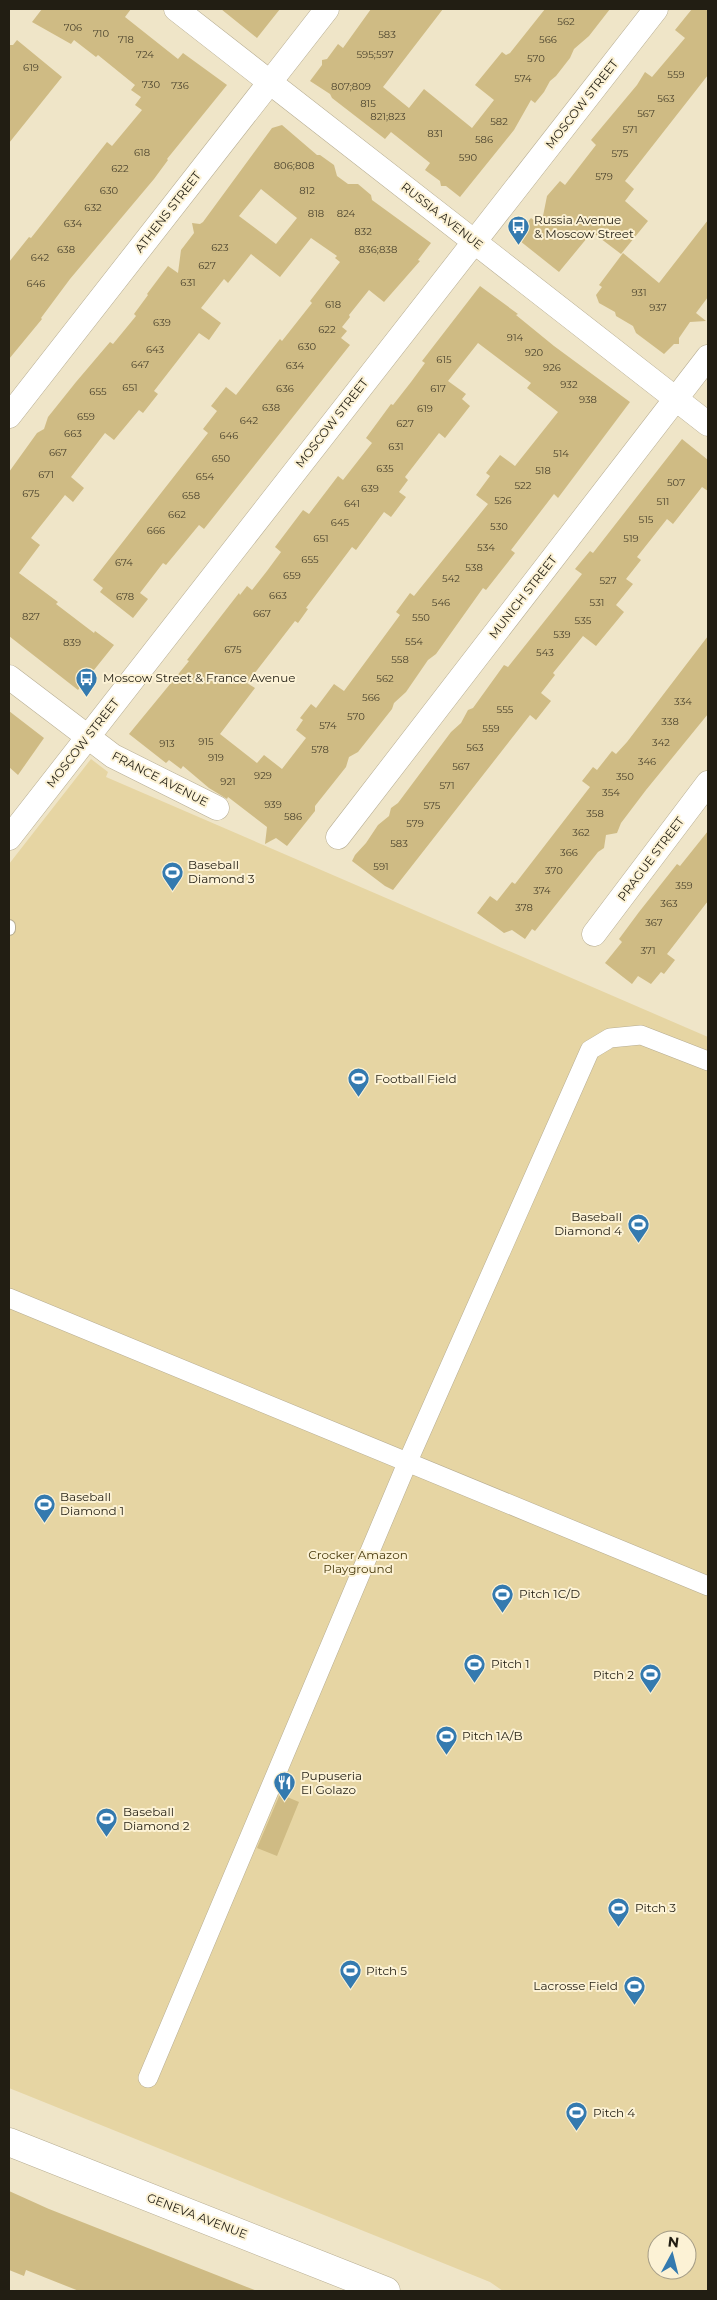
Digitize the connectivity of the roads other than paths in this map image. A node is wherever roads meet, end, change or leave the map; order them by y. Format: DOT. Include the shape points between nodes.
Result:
graph roads {
  1 [pos="176,9"];
  2 [pos="328,9"];
  3 [pos="656,9"];
  4 [pos="270,82"];
  5 [pos="474,241"];
  6 [pos="708,357"];
  7 [pos="676,398"];
  8 [pos="9,416"];
  9 [pos="708,424"];
  10 [pos="9,677"];
  11 [pos="87,738"];
  12 [pos="708,783"];
  13 [pos="216,808"];
  14 [pos="338,837"];
  15 [pos="9,838"];
  16 [pos="594,934"];
  17 [pos="708,1061"];
  18 [pos="9,1298"];
  19 [pos="408,1461"];
  20 [pos="708,1586"];
  21 [pos="148,2078"];
  22 [pos="9,2142"];
  23 [pos="386,2291"];
  1 -- 4 [label="street, RUSSIA AVENUE"];
  2 -- 4 [label="street, ATHENS STREET"];
  3 -- 5 [label="street, MOSCOW STREET"];
  4 -- 5 [label="street, RUSSIA AVENUE"];
  4 -- 8 [label="street, ATHENS STREET"];
  5 -- 7 [label="street, RUSSIA AVENUE"];
  5 -- 11 [label="street, MOSCOW STREET"];
  6 -- 7 [label="street, MUNICH STREET"];
  7 -- 9 [label="street, RUSSIA AVENUE"];
  7 -- 14 [label="street, MUNICH STREET"];
  10 -- 11 [label="street, FRANCE AVENUE"];
  11 -- 13 [label="street, FRANCE AVENUE" via="113,756"];
  11 -- 15 [label="street, MOSCOW STREET"];
  12 -- 16 [label="street, PRAGUE STREET"];
  17 -- 19 [label="street" via="641,1035 610,1038 590,1050"];
  18 -- 19 [label="street"];
  19 -- 20 [label="street"];
  19 -- 21 [label="street"];
  22 -- 23 [label="main road, GENEVA AVENUE"];
}
